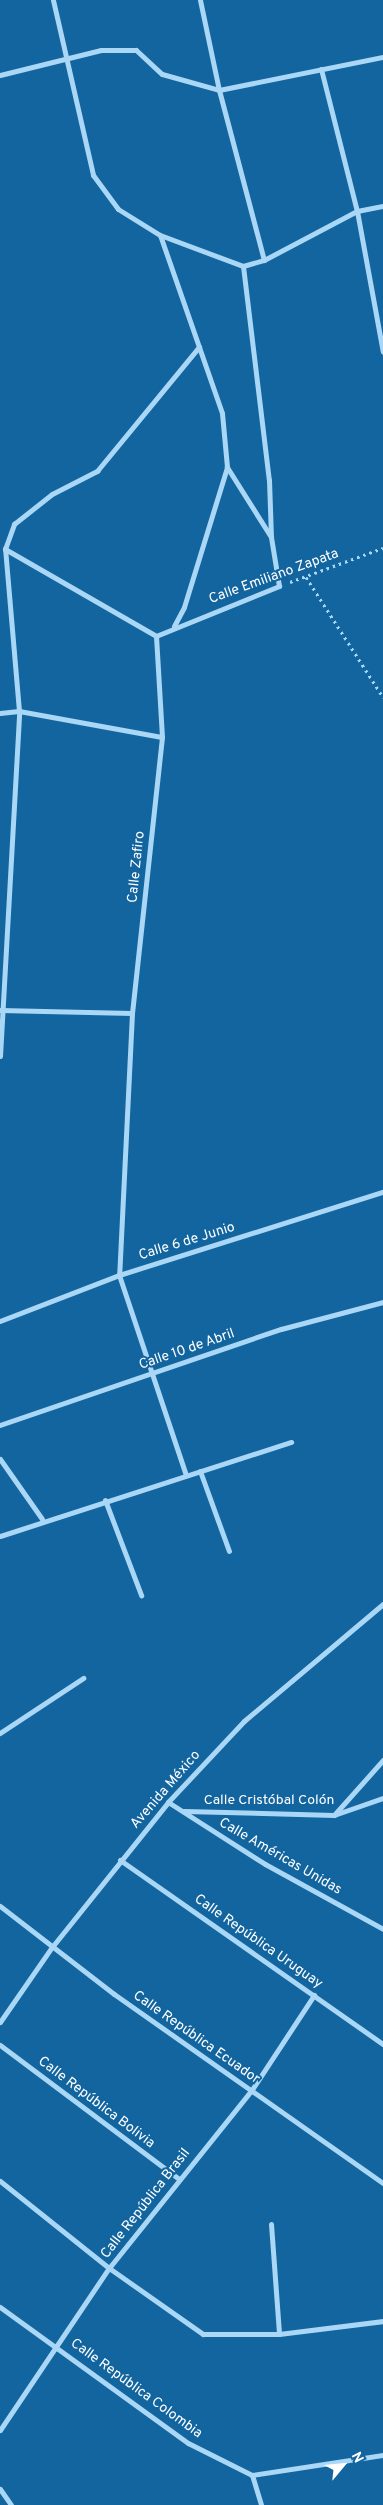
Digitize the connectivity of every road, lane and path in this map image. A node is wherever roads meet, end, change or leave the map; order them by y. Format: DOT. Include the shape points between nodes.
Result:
graph roads {
  1 [pos="53,0"];
  2 [pos="200,0"];
  3 [pos="383,57"];
  4 [pos="65,59"];
  5 [pos="321,68"];
  6 [pos="0,75"];
  7 [pos="219,90"];
  8 [pos="383,206"];
  9 [pos="357,211"];
  10 [pos="160,235"];
  11 [pos="264,260"];
  12 [pos="242,266"];
  13 [pos="199,347"];
  14 [pos="383,352"];
  15 [pos="227,467"];
  16 [pos="271,538"];
  17 [pos="383,548"];
  18 [pos="5,549"];
  19 [pos="2,573"];
  20 [pos="306,577"];
  21 [pos="279,586"];
  22 [pos="174,626"];
  23 [pos="156,636"];
  24 [pos="383,697"];
  25 [pos="19,711"];
  26 [pos="0,713"];
  27 [pos="162,737"];
  28 [pos="2,1011"];
  29 [pos="132,1013"];
  30 [pos="0,1056"];
  31 [pos="383,1192"];
  32 [pos="119,1275"];
  33 [pos="383,1302"];
  34 [pos="0,1321"];
  35 [pos="154,1374"];
  36 [pos="0,1425"];
  37 [pos="291,1442"];
  38 [pos="0,1459"];
  39 [pos="200,1471"];
  40 [pos="186,1475"];
  41 [pos="105,1500"];
  42 [pos="42,1519"];
  43 [pos="0,1536"];
  44 [pos="229,1551"];
  45 [pos="141,1595"];
  46 [pos="383,1604"];
  47 [pos="83,1678"];
  48 [pos="0,1733"];
  49 [pos="383,1760"];
  50 [pos="383,1798"];
  51 [pos="168,1802"];
  52 [pos="182,1811"];
  53 [pos="334,1815"];
  54 [pos="120,1860"];
  55 [pos="0,1906"];
  56 [pos="380,1924"];
  57 [pos="383,1929"];
  58 [pos="52,1947"];
  59 [pos="314,1995"];
  60 [pos="0,2022"];
  61 [pos="383,2044"];
  62 [pos="0,2045"];
  63 [pos="251,2091"];
  64 [pos="179,2179"];
  65 [pos="0,2181"];
  66 [pos="383,2183"];
  67 [pos="271,2224"];
  68 [pos="109,2268"];
  69 [pos="0,2306"];
  70 [pos="383,2321"];
  71 [pos="280,2334"];
  72 [pos="56,2345"];
  73 [pos="0,2430"];
  74 [pos="383,2455"];
  75 [pos="252,2475"];
  76 [pos="0,2489"];
  77 [pos="6,2498"];
  78 [pos="0,2502"];
  79 [pos="11,2505"];
  80 [pos="261,2505"];
  1 -- 4 [label="street"];
  2 -- 7 [label="street"];
  3 -- 5 [label="street"];
  4 -- 6 [label="street"];
  4 -- 7 [label="street" via="101,50 136,50 162,74"];
  4 -- 10 [label="street" via="93,175 118,210"];
  5 -- 7 [label="street"];
  5 -- 9 [label="street"];
  7 -- 11 [label="street"];
  8 -- 9 [label="street"];
  9 -- 11 [label="street"];
  9 -- 14 [label="street"];
  10 -- 12 [label="street"];
  10 -- 13 [label="street"];
  11 -- 12 [label="street"];
  12 -- 16 [label="street" via="269,480"];
  13 -- 15 [label="street" via="222,413"];
  13 -- 18 [label="street" via="97,471 52,494 14,524"];
  15 -- 16 [label="street"];
  15 -- 22 [label="street" via="184,607"];
  16 -- 21 [label="street"];
  17 -- 20 [label="path, Calle Emiliano Zapata"];
  18 -- 19 [label="street"];
  18 -- 23 [label="street"];
  19 -- 25 [label="street"];
  20 -- 21 [label="path, Calle Emiliano Zapata"];
  20 -- 24 [label="path"];
  21 -- 22 [label="street, Calle Emiliano Zapata"];
  22 -- 23 [label="street, Calle Emiliano Zapata"];
  23 -- 27 [label="street, Calle Zafiro"];
  25 -- 26 [label="street"];
  25 -- 27 [label="street"];
  25 -- 28 [label="street"];
  27 -- 29 [label="street, Calle Zafiro"];
  28 -- 29 [label="street"];
  28 -- 30 [label="street"];
  29 -- 32 [label="street, Calle Zafiro"];
  31 -- 32 [label="street, Calle 6 de Junio"];
  32 -- 34 [label="street, Calle 6 de Junio"];
  32 -- 35 [label="street"];
  33 -- 35 [label="street, Calle 10 de Abril" via="281,1329"];
  35 -- 36 [label="street, Calle 10 de Abril"];
  35 -- 40 [label="street"];
  37 -- 39 [label="street"];
  38 -- 42 [label="street"];
  39 -- 40 [label="street"];
  39 -- 44 [label="street"];
  40 -- 41 [label="street"];
  41 -- 42 [label="street"];
  41 -- 45 [label="street"];
  42 -- 43 [label="street"];
  46 -- 51 [label="street, Avenida México" via="244,1720"];
  47 -- 48 [label="street"];
  49 -- 53 [label="street"];
  50 -- 53 [label="street, Calle Cristóbal Colón"];
  51 -- 52 [label="street, Calle Américas Unidas"];
  51 -- 54 [label="street, Avenida México"];
  52 -- 53 [label="street, Calle Cristóbal Colón"];
  52 -- 56 [label="street, Calle Américas Unidas" via="265,1864"];
  54 -- 58 [label="street, Avenida México"];
  54 -- 59 [label="street, Calle República Uruguay"];
  55 -- 58 [label="street, Calle República Ecuador"];
  56 -- 57 [label="street, Calle Américas Unidas"];
  58 -- 60 [label="street, Avenida México"];
  58 -- 63 [label="street, Calle República Ecuador"];
  59 -- 61 [label="street, Calle República Uruguay"];
  59 -- 63 [label="street, Calle República Brasil"];
  62 -- 64 [label="street, Calle República Bolivia"];
  63 -- 64 [label="street, Calle República Brasil"];
  63 -- 66 [label="street, Calle República Ecuador"];
  64 -- 68 [label="street, Calle República Brasil"];
  65 -- 68 [label="street"];
  67 -- 71 [label="street"];
  68 -- 71 [label="street" via="203,2334"];
  68 -- 72 [label="street, Calle República Brasil"];
  69 -- 72 [label="street, Calle República Colombia"];
  70 -- 71 [label="street"];
  72 -- 73 [label="street, Calle República Brasil"];
  72 -- 75 [label="street, Calle República Colombia" via="188,2443"];
  74 -- 75 [label="street"];
  75 -- 80 [label="street"];
  76 -- 77 [label="street"];
  77 -- 78 [label="street"];
  77 -- 79 [label="street"];
}
